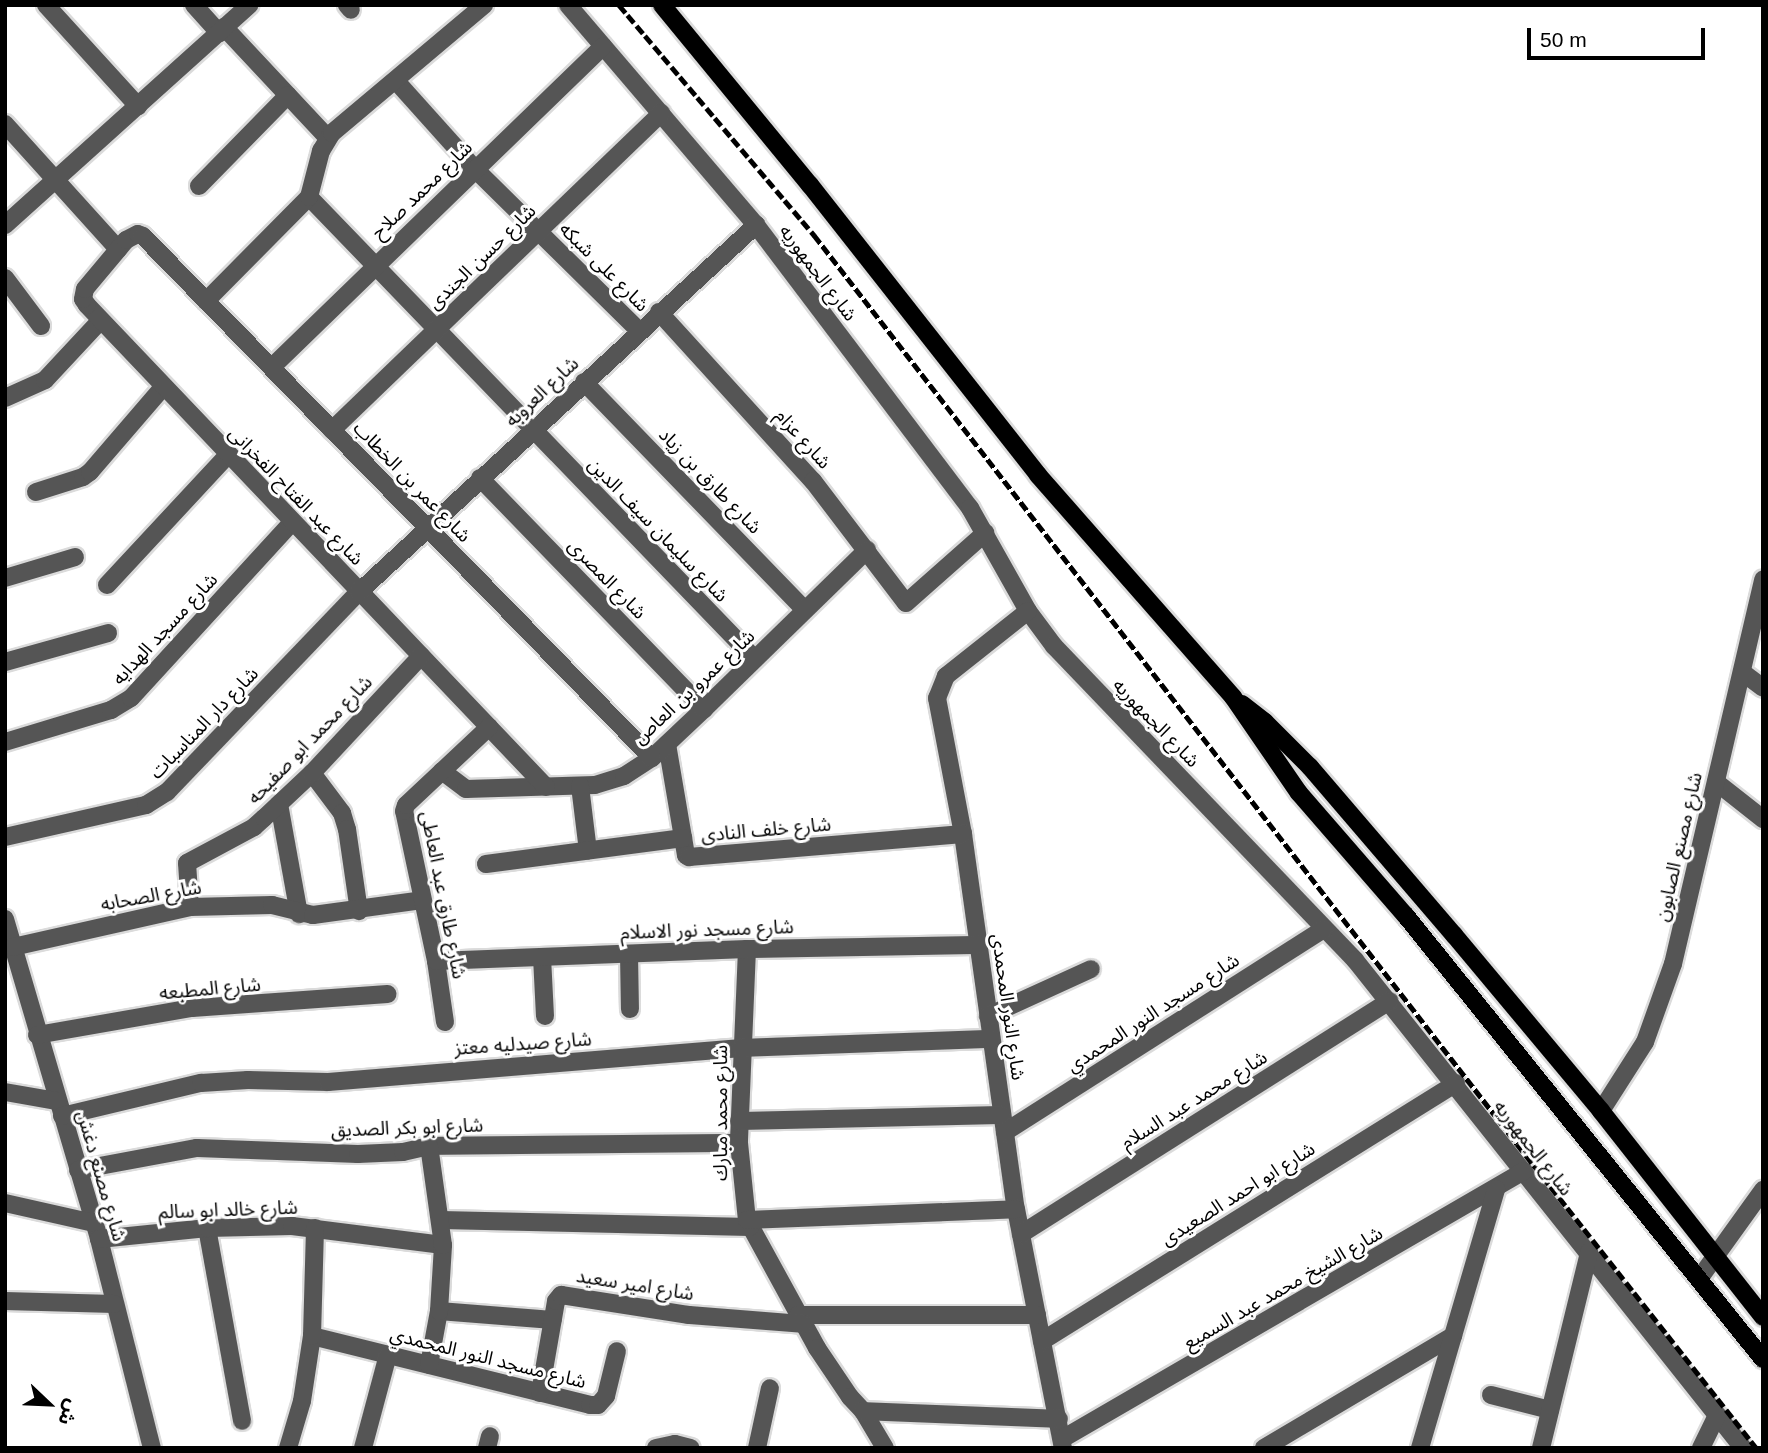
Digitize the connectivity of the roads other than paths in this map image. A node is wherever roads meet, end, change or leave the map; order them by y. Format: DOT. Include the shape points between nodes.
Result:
graph roads {
  1 [pos="46,5"];
  2 [pos="194,5"];
  3 [pos="249,5"];
  4 [pos="484,5"];
  5 [pos="568,5"];
  6 [pos="662,5"];
  7 [pos="221,30"];
  8 [pos="603,46"];
  9 [pos="396,80"];
  10 [pos="288,95"];
  11 [pos="138,106"];
  12 [pos="661,113"];
  13 [pos="5,124"];
  14 [pos="328,138"];
  15 [pos="475,169"];
  16 [pos="55,180"];
  17 [pos="199,187"];
  18 [pos="309,197"];
  19 [pos="5,225"];
  20 [pos="756,225"];
  21 [pos="538,231"];
  22 [pos="143,236"];
  23 [pos="118,249"];
  24 [pos="375,265"];
  25 [pos="5,278"];
  26 [pos="206,300"];
  27 [pos="659,312"];
  28 [pos="100,321"];
  29 [pos="41,326"];
  30 [pos="437,330"];
  31 [pos="639,331"];
  32 [pos="272,367"];
  33 [pos="584,382"];
  34 [pos="163,387"];
  35 [pos="5,398"];
  36 [pos="332,430"];
  37 [pos="532,430"];
  38 [pos="228,455"];
  39 [pos="480,478"];
  40 [pos="36,492"];
  41 [pos="292,522"];
  42 [pos="427,528"];
  43 [pos="985,533"];
  44 [pos="867,550"];
  45 [pos="75,557"];
  46 [pos="5,578"];
  47 [pos="1763,579"];
  48 [pos="107,585"];
  49 [pos="359,592"];
  50 [pos="804,609"];
  51 [pos="1028,611"];
  52 [pos="108,634"];
  53 [pos="421,656"];
  54 [pos="755,659"];
  55 [pos="5,662"];
  56 [pos="1742,672"];
  57 [pos="1763,688"];
  58 [pos="1233,697"];
  59 [pos="704,709"];
  60 [pos="489,727"];
  61 [pos="5,742"];
  62 [pos="667,744"];
  63 [pos="652,758"];
  64 [pos="442,771"];
  65 [pos="312,773"];
  66 [pos="1716,782"];
  67 [pos="580,786"];
  68 [pos="546,787"];
  69 [pos="279,804"];
  70 [pos="1763,819"];
  71 [pos="963,834"];
  72 [pos="5,837"];
  73 [pos="683,838"];
  74 [pos="588,851"];
  75 [pos="486,864"];
  76 [pos="422,900"];
  77 [pos="190,907"];
  78 [pos="359,911"];
  79 [pos="299,914"];
  80 [pos="5,919"];
  81 [pos="1324,929"];
  82 [pos="979,946"];
  83 [pos="13,947"];
  84 [pos="747,949"];
  85 [pos="629,954"];
  86 [pos="542,957"];
  87 [pos="436,961"];
  88 [pos="1091,969"];
  89 [pos="1492,981"];
  90 [pos="388,994"];
  91 [pos="1472,997"];
  92 [pos="1389,1001"];
  93 [pos="630,1010"];
  94 [pos="545,1016"];
  95 [pos="988,1016"];
  96 [pos="445,1022"];
  97 [pos="37,1035"];
  98 [pos="991,1039"];
  99 [pos="742,1048"];
  100 [pos="1456,1083"];
  101 [pos="5,1093"];
  102 [pos="60,1108"];
  103 [pos="1601,1111"];
  104 [pos="739,1121"];
  105 [pos="1003,1124"];
  106 [pos="739,1143"];
  107 [pos="429,1146"];
  108 [pos="78,1170"];
  109 [pos="1524,1171"];
  110 [pos="1496,1189"];
  111 [pos="1763,1190"];
  112 [pos="5,1203"];
  113 [pos="1016,1209"];
  114 [pos="441,1220"];
  115 [pos="748,1224"];
  116 [pos="208,1228"];
  117 [pos="315,1228"];
  118 [pos="96,1231"];
  119 [pos="1021,1234"];
  120 [pos="443,1245"];
  121 [pos="1588,1252"];
  122 [pos="1715,1257"];
  123 [pos="1699,1279"];
  124 [pos="5,1301"];
  125 [pos="114,1304"];
  126 [pos="439,1311"];
  127 [pos="1037,1315"];
  128 [pos="1763,1317"];
  129 [pos="553,1320"];
  130 [pos="801,1320"];
  131 [pos="312,1336"];
  132 [pos="1453,1336"];
  133 [pos="1042,1341"];
  134 [pos="617,1351"];
  135 [pos="388,1355"];
  136 [pos="1763,1359"];
  137 [pos="429,1365"];
  138 [pos="770,1388"];
  139 [pos="540,1393"];
  140 [pos="1491,1395"];
  141 [pos="1550,1410"];
  142 [pos="863,1411"];
  143 [pos="1717,1415"];
  144 [pos="1059,1419"];
  145 [pos="242,1420"];
  146 [pos="1063,1443"];
  147 [pos="1422,1447"];
  148 [pos="152,1448"];
  149 [pos="288,1448"];
  150 [pos="363,1448"];
  151 [pos="656,1448"];
  152 [pos="691,1448"];
  153 [pos="757,1448"];
  154 [pos="885,1448"];
  155 [pos="1264,1448"];
  156 [pos="1541,1448"];
  157 [pos="1701,1448"];
  158 [pos="1743,1448"];
  1 -- 11 [label="street"];
  2 -- 7 [label="street"];
  3 -- 7 [label="street"];
  4 -- 9 [label="street"];
  5 -- 8 [label="street, شارع الجمهوريه"];
  6 -- 58 [label="main road" via="1038,475"];
  7 -- 10 [label="street"];
  7 -- 11 [label="street"];
  8 -- 12 [label="street, شارع الجمهوريه"];
  8 -- 15 [label="street, شارع محمد صلاح"];
  9 -- 14 [label="street"];
  9 -- 15 [label="street, شارع على شبكه"];
  10 -- 14 [label="street"];
  10 -- 17 [label="street"];
  11 -- 16 [label="street"];
  12 -- 20 [label="street, شارع الجمهوريه"];
  12 -- 21 [label="street, شارع حسن الجندى"];
  13 -- 16 [label="street"];
  14 -- 18 [label="street"];
  15 -- 21 [label="street, شارع على شبكه"];
  15 -- 24 [label="street, شارع محمد صلاح"];
  16 -- 19 [label="street"];
  16 -- 23 [label="street"];
  18 -- 24 [label="street"];
  18 -- 26 [label="street"];
  20 -- 27 [label="street, شارع العروبه"];
  20 -- 43 [label="street, شارع الجمهوريه"];
  21 -- 30 [label="street, شارع حسن الجندى"];
  21 -- 31 [label="street, شارع على شبكه"];
  22 -- 23 [label="street, شارع عبد الفتاح الفخرانى" via="132,236"];
  22 -- 26 [label="street, شارع عمر بن الخطاب"];
  23 -- 28 [label="street, شارع عبد الفتاح الفخرانى" via="83,293"];
  24 -- 30 [label="street"];
  24 -- 32 [label="street, شارع محمد صلاح"];
  25 -- 29 [label="street"];
  26 -- 32 [label="street, شارع عمر بن الخطاب"];
  27 -- 31 [label="street, شارع العروبه"];
  27 -- 44 [label="street, شارع عزام" via="813,481"];
  28 -- 34 [label="street, شارع عبد الفتاح الفخرانى"];
  28 -- 35 [label="street" via="45,380"];
  30 -- 36 [label="street, شارع حسن الجندى"];
  30 -- 37 [label="street"];
  31 -- 33 [label="street, شارع العروبه"];
  32 -- 36 [label="street, شارع عمر بن الخطاب"];
  33 -- 37 [label="street, شارع العروبه"];
  33 -- 50 [label="street, شارع طارق بن زياد"];
  34 -- 38 [label="street, شارع عبد الفتاح الفخرانى"];
  34 -- 40 [label="street" via="90,472"];
  36 -- 42 [label="street, شارع عمر بن الخطاب"];
  37 -- 39 [label="street, شارع العروبه"];
  37 -- 54 [label="street, شارع سليمان سيف الدين"];
  38 -- 41 [label="street, شارع عبد الفتاح الفخرانى"];
  38 -- 48 [label="street"];
  39 -- 42 [label="street, شارع العروبه"];
  39 -- 59 [label="street, شارع المصرى"];
  41 -- 49 [label="street, شارع عبد الفتاح الفخرانى"];
  41 -- 61 [label="street, شارع مسجد الهدايه" via="131,698 111,710"];
  42 -- 49 [label="street, شارع العروبه"];
  42 -- 63 [label="street, شارع عمر بن الخطاب"];
  43 -- 44 [label="street, شارع عزام" via="906,603"];
  43 -- 51 [label="street, شارع الجمهوريه"];
  44 -- 50 [label="street, شارع عمرو بن العاص"];
  45 -- 46 [label="street"];
  47 -- 56 [label="street, شارع مصنع الصابون"];
  49 -- 53 [label="street, شارع عبد الفتاح الفخرانى"];
  49 -- 72 [label="street, شارع دار المناسبات" via="157,799"];
  50 -- 54 [label="street, شارع عمرو بن العاص"];
  51 -- 71 [label="street, شارع النور المحمدى" via="946,676 938,690"];
  51 -- 81 [label="street, شارع الجمهوريه" via="1054,646"];
  52 -- 55 [label="street"];
  53 -- 60 [label="street, شارع عبد الفتاح الفخرانى"];
  53 -- 65 [label="street, شارع محمد ابو صفيحه"];
  54 -- 59 [label="street, شارع عمرو بن العاص"];
  56 -- 57 [label="street"];
  56 -- 66 [label="street, شارع مصنع الصابون"];
  58 -- 89 [label="main road" via="1310,767"];
  58 -- 91 [label="main road" via="1299,793"];
  59 -- 62 [label="street, شارع عمرو بن العاص"];
  60 -- 64 [label="street, شارع طارق عبد العاطى"];
  60 -- 68 [label="street, شارع عبد الفتاح الفخرانى"];
  62 -- 63 [label="street, شارع عمرو بن العاص"];
  62 -- 73 [label="street, شارع خلف النادى"];
  63 -- 67 [label="street, شارع عمرو بن العاص" via="624,776"];
  64 -- 68 [label="street, شارع عمرو بن العاص" via="466,789"];
  64 -- 76 [label="street, شارع طارق عبد العاطى" via="404,811"];
  65 -- 69 [label="street, شارع محمد ابو صفيحه"];
  65 -- 78 [label="street" via="342,813"];
  66 -- 70 [label="street"];
  66 -- 103 [label="street, شارع مصنع الصابون" via="1661,1004 1645,1042"];
  67 -- 68 [label="street, شارع عمرو بن العاص"];
  67 -- 74 [label="street"];
  69 -- 77 [label="street, شارع محمد ابو صفيحه" via="254,827 187,863"];
  69 -- 79 [label="street"];
  71 -- 73 [label="street, شارع خلف النادى" via="691,858 686,855"];
  71 -- 82 [label="street, شارع النور المحمدى"];
  73 -- 74 [label="street"];
  74 -- 75 [label="street"];
  76 -- 78 [label="street, شارع الصحابه"];
  76 -- 87 [label="street, شارع طارق عبد العاطى"];
  77 -- 79 [label="street, شارع الصحابه" via="272,905"];
  77 -- 83 [label="street, شارع الصحابه"];
  78 -- 79 [label="street, شارع الصحابه"];
  80 -- 83 [label="street, شارع مصنع دغش"];
  81 -- 92 [label="street, شارع الجمهوريه"];
  81 -- 105 [label="street, شارع مسجد النور المحمدي"];
  82 -- 84 [label="street, شارع مسجد نور الاسلام"];
  82 -- 95 [label="street, شارع النور المحمدى"];
  83 -- 97 [label="street, شارع مصنع دغش"];
  84 -- 85 [label="street, شارع مسجد نور الاسلام"];
  84 -- 99 [label="street, شارع محمد مبارك"];
  85 -- 86 [label="street, شارع مسجد نور الاسلام"];
  85 -- 93 [label="street"];
  86 -- 87 [label="street, شارع مسجد نور الاسلام"];
  86 -- 94 [label="street"];
  87 -- 96 [label="street, شارع طارق عبد العاطى"];
  88 -- 95 [label="street"];
  89 -- 91 [label="main road"];
  89 -- 103 [label="main road"];
  90 -- 97 [label="street, شارع المطبعه" via="192,1008"];
  91 -- 123 [label="main road"];
  92 -- 100 [label="street, شارع الجمهوريه"];
  92 -- 119 [label="street, شارع محمد عبد السلام"];
  95 -- 98 [label="street, شارع النور المحمدى"];
  97 -- 102 [label="street, شارع مصنع دغش"];
  98 -- 99 [label="street, شارع صيدليه معتز"];
  98 -- 105 [label="street, شارع النور المحمدى"];
  99 -- 102 [label="street, شارع صيدليه معتز" via="328,1082 201,1083"];
  99 -- 104 [label="street, شارع محمد مبارك"];
  100 -- 109 [label="street, شارع الجمهوريه"];
  100 -- 133 [label="street, شارع ابو احمد الصعيدى"];
  101 -- 102 [label="street"];
  102 -- 108 [label="street, شارع مصنع دغش"];
  103 -- 122 [label="main road"];
  104 -- 105 [label="street"];
  104 -- 106 [label="street, شارع محمد مبارك"];
  105 -- 113 [label="street, شارع النور المحمدى"];
  106 -- 107 [label="street, شارع ابو بكر الصديق"];
  106 -- 115 [label="street, شارع محمد مبارك"];
  107 -- 108 [label="street, شارع ابو بكر الصديق" via="358,1154 197,1148"];
  107 -- 114 [label="street"];
  108 -- 118 [label="street, شارع مصنع دغش"];
  109 -- 110 [label="street, شارع الشيخ محمد عبد السميع"];
  109 -- 121 [label="street, شارع الجمهوريه"];
  110 -- 132 [label="street"];
  110 -- 146 [label="street, شارع الشيخ محمد عبد السميع"];
  111 -- 122 [label="street"];
  112 -- 118 [label="street, شارع خالد ابو سالم"];
  113 -- 115 [label="street"];
  113 -- 119 [label="street, شارع النور المحمدى"];
  114 -- 115 [label="street"];
  114 -- 120 [label="street"];
  115 -- 130 [label="street, شارع محمد مبارك"];
  116 -- 117 [label="street, شارع خالد ابو سالم"];
  116 -- 118 [label="street, شارع خالد ابو سالم"];
  116 -- 145 [label="street"];
  117 -- 120 [label="street, شارع خالد ابو سالم"];
  117 -- 131 [label="street"];
  118 -- 125 [label="street, شارع مصنع دغش"];
  119 -- 127 [label="street, شارع النور المحمدى"];
  120 -- 126 [label="street"];
  121 -- 141 [label="street"];
  121 -- 143 [label="street, شارع الجمهوريه"];
  122 -- 123 [label="street"];
  122 -- 128 [label="main road"];
  123 -- 136 [label="main road"];
  124 -- 125 [label="street"];
  125 -- 148 [label="street, شارع مصنع دغش"];
  126 -- 129 [label="street"];
  126 -- 137 [label="street"];
  127 -- 130 [label="street, شارع امير سعيد"];
  127 -- 133 [label="street, شارع النور المحمدى"];
  129 -- 130 [label="street, شارع امير سعيد" via="556,1301 565,1295 689,1315"];
  129 -- 139 [label="street, شارع امير سعيد"];
  130 -- 142 [label="street, شارع محمد مبارك" via="833,1374"];
  131 -- 135 [label="street, شارع مسجد النور المحمدي"];
  131 -- 149 [label="street" via="302,1401"];
  132 -- 147 [label="street"];
  132 -- 155 [label="street"];
  133 -- 144 [label="street, شارع النور المحمدى"];
  134 -- 139 [label="street, شارع مسجد النور المحمدي" via="606,1396 598,1405"];
  135 -- 137 [label="street, شارع مسجد النور المحمدي"];
  135 -- 150 [label="street"];
  137 -- 139 [label="street, شارع مسجد النور المحمدي"];
  138 -- 153 [label="street"];
  140 -- 141 [label="street"];
  141 -- 156 [label="street"];
  142 -- 144 [label="street"];
  142 -- 154 [label="street, شارع محمد مبارك"];
  143 -- 157 [label="street"];
  143 -- 158 [label="street, شارع الجمهوريه"];
  144 -- 146 [label="street, شارع النور المحمدى"];
  151 -- 152 [label="street" via="675,1444"];
}
